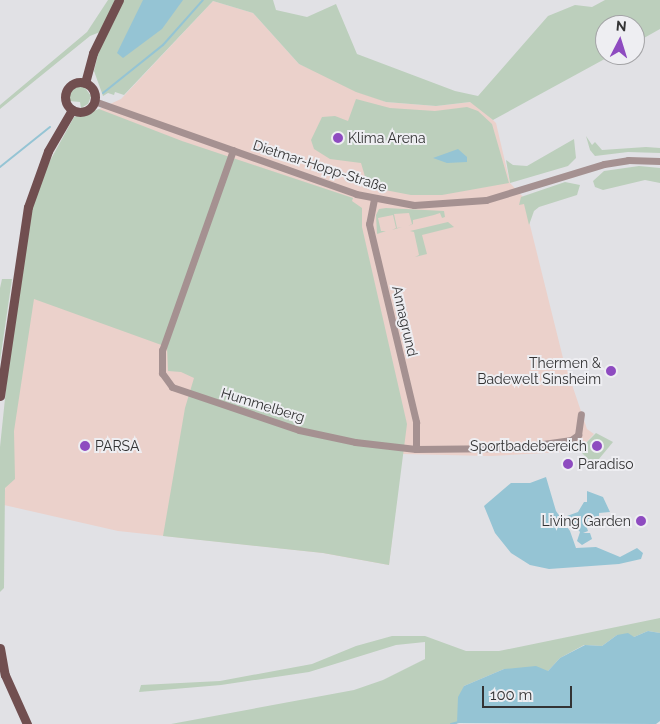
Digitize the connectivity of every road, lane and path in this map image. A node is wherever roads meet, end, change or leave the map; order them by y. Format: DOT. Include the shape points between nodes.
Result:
graph roads {
  1 [pos="119,0"];
  2 [pos="85,83"];
  3 [pos="94,101"];
  4 [pos="72,110"];
  5 [pos="233,150"];
  6 [pos="660,161"];
  7 [pos="374,199"];
  8 [pos="0,396"];
  9 [pos="581,414"];
  10 [pos="416,449"];
  11 [pos="0,648"];
  12 [pos="27,724"];
  1 -- 2 [label="main road" via="94,53"];
  2 -- 3 [label="main road" via="93,90"];
  2 -- 4 [label="main road" via="74,83 66,90 65,101"];
  3 -- 4 [label="main road" via="85,110"];
  3 -- 5 [label="street, Dietmar-Hopp-Straße"];
  4 -- 8 [label="main road" via="48,151 28,207"];
  5 -- 7 [label="street, Dietmar-Hopp-Straße"];
  5 -- 10 [label="street, Hummelberg" via="162,350 164,377 180,391 274,424 355,442"];
  6 -- 7 [label="street, Dietmar-Hopp-Straße" via="628,160 604,164 513,193 464,204 414,205"];
  7 -- 10 [label="street, Annagrund" via="369,224 416,422"];
  9 -- 10 [label="street, Hummelberg" via="578,435 571,440 514,448"];
  11 -- 12 [label="main road" via="5,675"];
}
